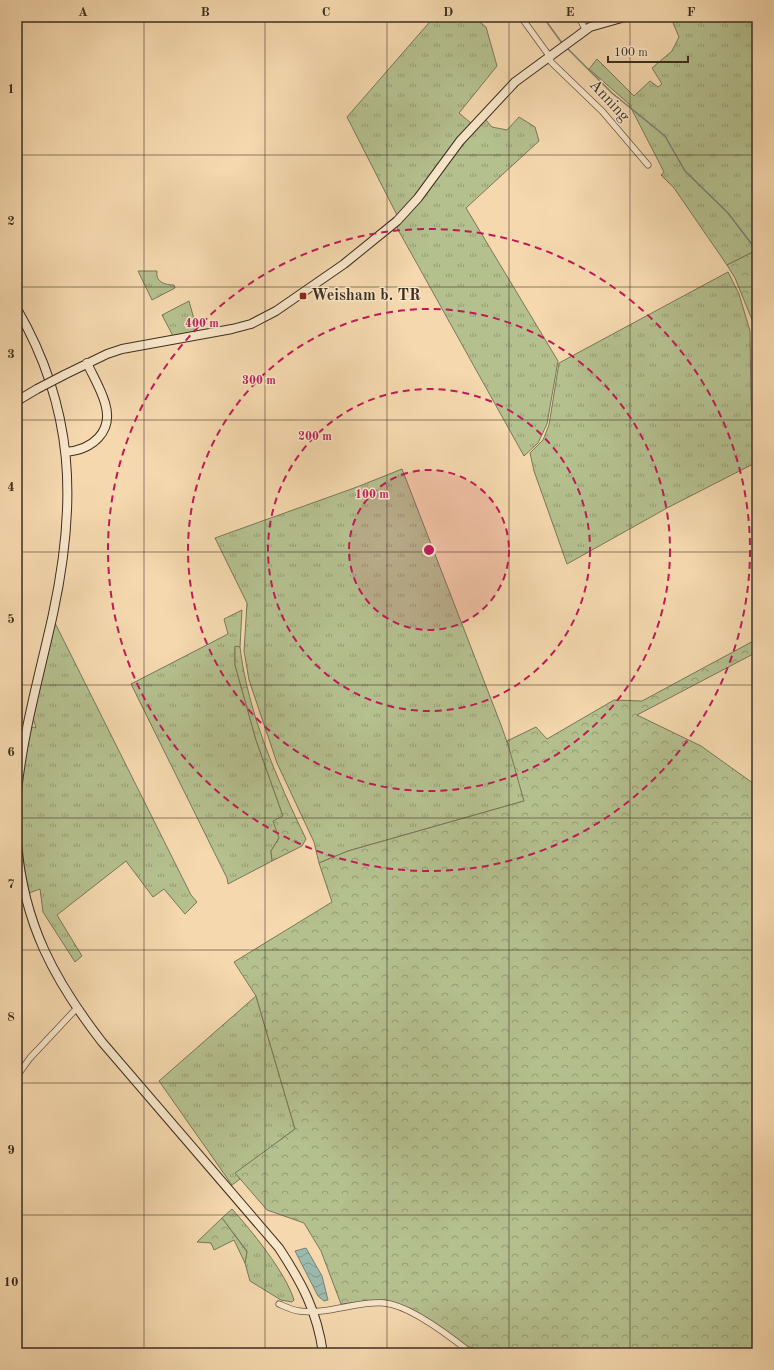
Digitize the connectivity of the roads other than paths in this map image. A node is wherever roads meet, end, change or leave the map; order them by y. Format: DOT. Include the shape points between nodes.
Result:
graph roads {
  1 [pos="521,17"];
  2 [pos="579,17"];
  3 [pos="625,17"];
  4 [pos="585,30"];
  5 [pos="550,57"];
  6 [pos="648,165"];
  7 [pos="17,309"];
  8 [pos="87,363"];
  9 [pos="17,401"];
  10 [pos="65,452"];
  11 [pos="17,792"];
  12 [pos="17,844"];
  13 [pos="76,1009"];
  14 [pos="17,1076"];
  15 [pos="279,1304"];
  16 [pos="314,1311"];
  17 [pos="469,1351"];
  18 [pos="323,1353"];
  19 [pos="482,1353"];
  1 -- 5 [label="street, Anning"];
  2 -- 4 [label="street"];
  3 -- 4 [label="main road" via="595,24"];
  4 -- 5 [label="main road"];
  5 -- 6 [label="street, Anning" via="551,62 602,111"];
  5 -- 8 [label="main road" via="515,82 467,133 418,198 397,221 344,264 276,312 243,326 137,345"];
  7 -- 10 [label="main road" via="45,367 54,395"];
  8 -- 9 [label="main road, bridge"];
  8 -- 10 [label="main road" via="105,403 106,421 98,439 90,446 82,450"];
  10 -- 11 [label="main road" via="69,495 64,555 25,735"];
  12 -- 13 [label="main road" via="23,890 35,930 57,978"];
  13 -- 14 [label="street" via="30,1058"];
  13 -- 16 [label="main road" via="279,1248 300,1281"];
  15 -- 16 [label="street" via="299,1311"];
  16 -- 17 [label="street" via="386,1303 422,1318"];
  16 -- 18 [label="main road"];
  17 -- 19 [label="street"];
}
